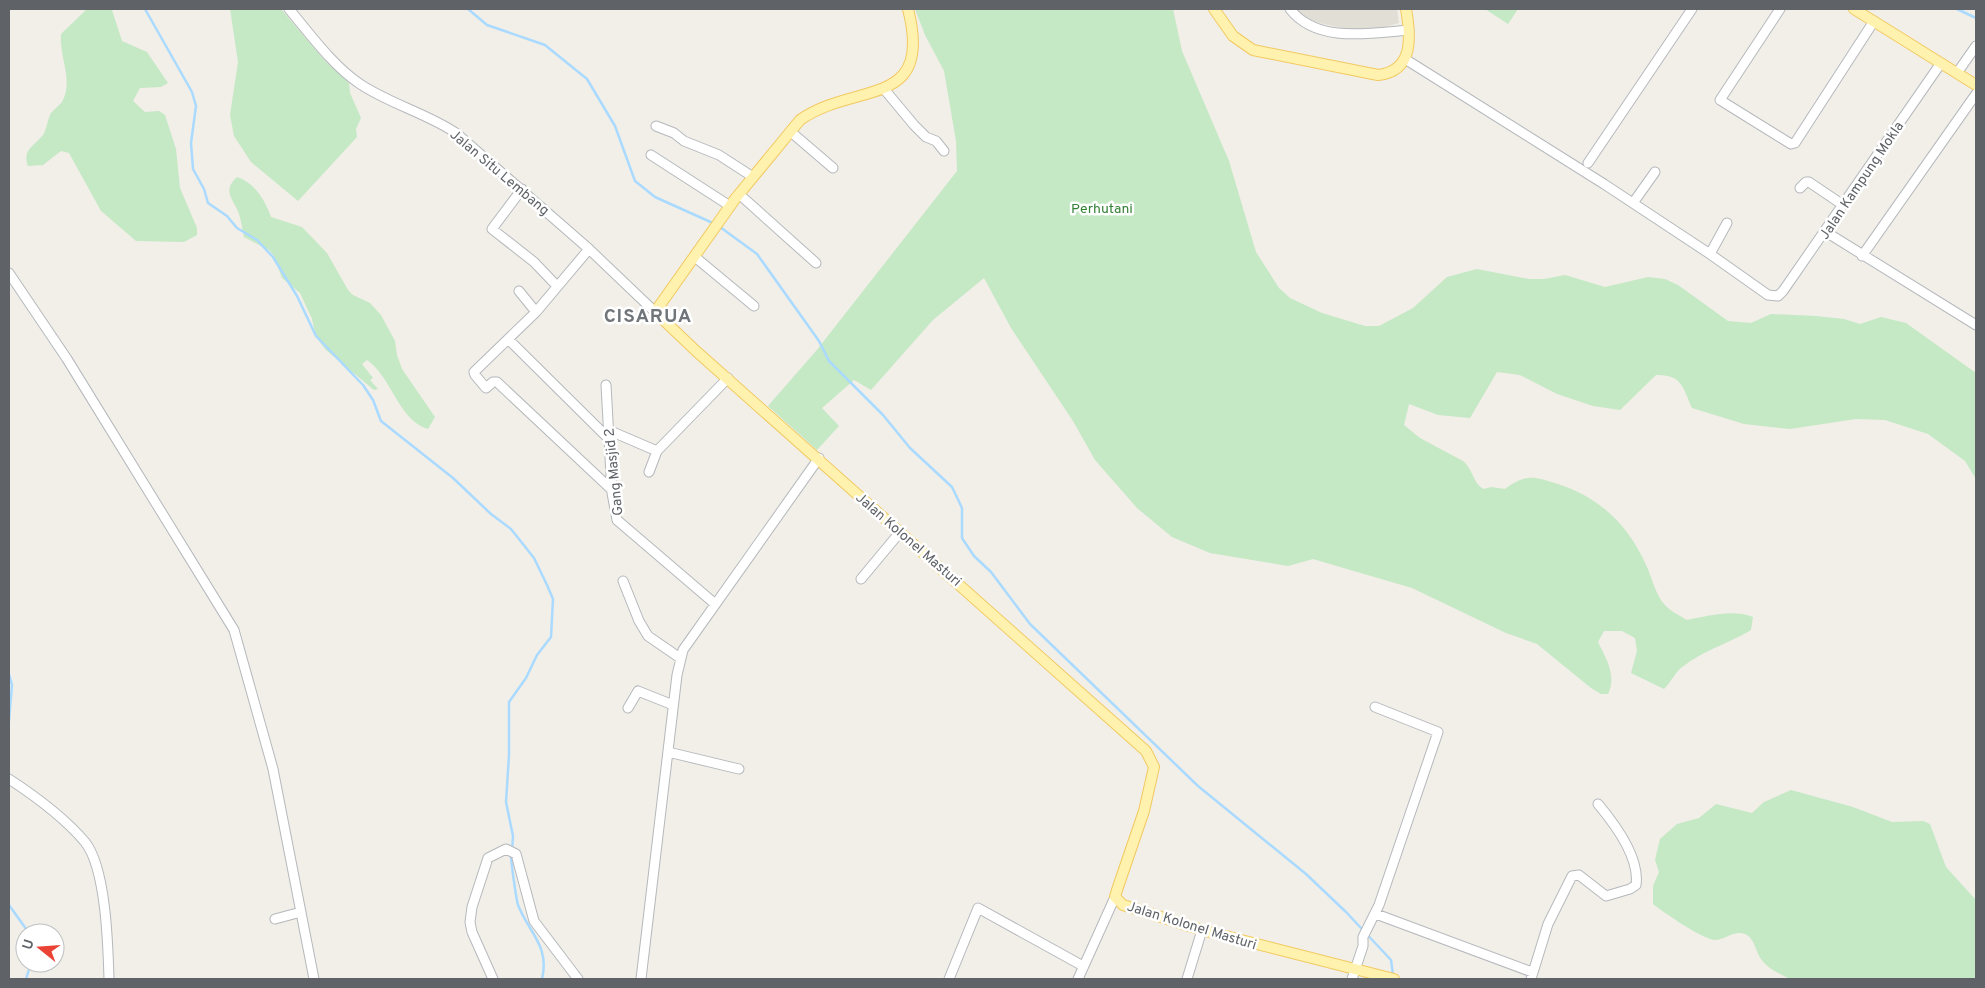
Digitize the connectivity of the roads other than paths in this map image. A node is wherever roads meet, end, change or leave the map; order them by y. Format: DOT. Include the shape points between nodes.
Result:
graph roads {
  1 [pos="289,9"];
  2 [pos="908,9"];
  3 [pos="1214,9"];
  4 [pos="1290,9"];
  5 [pos="1406,9"];
  6 [pos="1692,9"];
  7 [pos="1780,9"];
  8 [pos="1854,9"];
  9 [pos="1874,21"];
  10 [pos="1409,30"];
  11 [pos="1976,46"];
  12 [pos="1405,59"];
  13 [pos="1941,63"];
  14 [pos="1957,73"];
  15 [pos="1976,85"];
  16 [pos="884,89"];
  17 [pos="1976,94"];
  18 [pos="656,126"];
  19 [pos="790,132"];
  20 [pos="944,151"];
  21 [pos="650,155"];
  22 [pos="1588,163"];
  23 [pos="833,168"];
  24 [pos="1655,172"];
  25 [pos="753,177"];
  26 [pos="1800,188"];
  27 [pos="522,189"];
  28 [pos="739,194"];
  29 [pos="1633,203"];
  30 [pos="1843,205"];
  31 [pos="730,206"];
  32 [pos="1727,223"];
  33 [pos="1826,232"];
  34 [pos="588,249"];
  35 [pos="1710,254"];
  36 [pos="1862,256"];
  37 [pos="695,257"];
  38 [pos="816,263"];
  39 [pos="9,273"];
  40 [pos="557,286"];
  41 [pos="518,291"];
  42 [pos="754,306"];
  43 [pos="536,312"];
  44 [pos="655,312"];
  45 [pos="1976,325"];
  46 [pos="508,339"];
  47 [pos="728,378"];
  48 [pos="606,385"];
  49 [pos="608,434"];
  50 [pos="657,451"];
  51 [pos="819,458"];
  52 [pos="649,472"];
  53 [pos="612,490"];
  54 [pos="901,531"];
  55 [pos="861,580"];
  56 [pos="623,581"];
  57 [pos="714,603"];
  58 [pos="680,658"];
  59 [pos="673,705"];
  60 [pos="1375,707"];
  61 [pos="628,708"];
  62 [pos="668,752"];
  63 [pos="739,769"];
  64 [pos="9,778"];
  65 [pos="1598,804"];
  66 [pos="1116,897"];
  67 [pos="301,912"];
  68 [pos="1376,914"];
  69 [pos="275,920"];
  70 [pos="1202,930"];
  71 [pos="1083,966"];
  72 [pos="1355,968"];
  73 [pos="1531,976"];
  74 [pos="1386,978"];
  75 [pos="109,979"];
  76 [pos="314,979"];
  77 [pos="493,979"];
  78 [pos="578,979"];
  79 [pos="641,979"];
  80 [pos="949,979"];
  81 [pos="1078,979"];
  82 [pos="1187,979"];
  83 [pos="1352,979"];
  1 -- 27 [label="street, Jalan Situ Lembang" via="358,83 446,126"];
  2 -- 16 [label="main road" via="915,43 912,58 901,78"];
  3 -- 12 [label="main road" via="1233,36 1253,50 1378,75 1395,71"];
  4 -- 10 [label="street" via="1308,24 1340,33 1363,35"];
  5 -- 10 [label="main road"];
  6 -- 22 [label="street"];
  7 -- 9 [label="street" via="1720,100 1792,144"];
  8 -- 9 [label="main road"];
  9 -- 13 [label="main road"];
  10 -- 12 [label="main road"];
  11 -- 14 [label="street"];
  12 -- 29 [label="street"];
  13 -- 14 [label="main road"];
  13 -- 30 [label="street, Jalan Kampung Mokla"];
  14 -- 15 [label="main road"];
  16 -- 19 [label="main road" via="813,111"];
  16 -- 20 [label="street" via="926,137 934,139"];
  17 -- 36 [label="street"];
  18 -- 25 [label="street" via="719,155"];
  19 -- 23 [label="street"];
  19 -- 25 [label="main road"];
  21 -- 31 [label="street"];
  24 -- 29 [label="street"];
  25 -- 28 [label="main road"];
  26 -- 30 [label="street" via="1809,182"];
  27 -- 34 [label="street, Jalan Situ Lembang"];
  27 -- 40 [label="street" via="494,224 493,230 534,262"];
  28 -- 31 [label="main road"];
  28 -- 38 [label="street"];
  29 -- 35 [label="street"];
  30 -- 33 [label="street, Jalan Kampung Mokla"];
  31 -- 37 [label="main road"];
  32 -- 35 [label="street"];
  33 -- 35 [label="street, Jalan Kampung Mokla" via="1778,296 1768,295"];
  33 -- 36 [label="street"];
  34 -- 40 [label="street"];
  34 -- 44 [label="street, Jalan Situ Lembang"];
  36 -- 45 [label="street"];
  37 -- 42 [label="street"];
  37 -- 44 [label="main road"];
  39 -- 67 [label="street" via="67,359 234,630 273,770"];
  40 -- 43 [label="street"];
  41 -- 43 [label="street"];
  43 -- 46 [label="street"];
  44 -- 47 [label="main road, Jalan Kolonel Masturi"];
  46 -- 49 [label="street"];
  46 -- 53 [label="street" via="474,372 475,375 487,388 497,382"];
  47 -- 50 [label="street"];
  47 -- 51 [label="main road, Jalan Kolonel Masturi"];
  48 -- 49 [label="street, Gang Masjid 2"];
  49 -- 50 [label="street"];
  49 -- 53 [label="street, Gang Masjid 2"];
  50 -- 52 [label="street"];
  51 -- 54 [label="main road, Jalan Kolonel Masturi"];
  51 -- 57 [label="street"];
  53 -- 57 [label="street, Gang Masjid 2" via="614,511 621,526"];
  54 -- 55 [label="street"];
  54 -- 66 [label="main road, Jalan Kolonel Masturi" via="1103,710 1152,758 1154,767 1144,811"];
  56 -- 58 [label="street" via="645,631 653,641"];
  57 -- 58 [label="street"];
  58 -- 59 [label="street"];
  59 -- 61 [label="street" via="638,691"];
  59 -- 62 [label="street"];
  60 -- 68 [label="street" via="1438,732"];
  62 -- 63 [label="street"];
  62 -- 79 [label="street"];
  64 -- 75 [label="street" via="86,843 97,865 109,953"];
  65 -- 73 [label="street" via="1617,825 1625,842 1637,877 1636,885 1606,896 1579,875 1572,876 1548,924"];
  66 -- 70 [label="main road, Jalan Kolonel Masturi" via="1123,905"];
  66 -- 71 [label="street"];
  67 -- 69 [label="street"];
  67 -- 76 [label="street"];
  68 -- 72 [label="street" via="1365,934"];
  68 -- 73 [label="street"];
  70 -- 72 [label="main road, Jalan Kolonel Masturi"];
  70 -- 82 [label="street"];
  71 -- 80 [label="street" via="978,908"];
  71 -- 81 [label="street"];
  72 -- 74 [label="main road, Jalan Kolonel Masturi"];
  72 -- 83 [label="street"];
  77 -- 78 [label="street" via="472,932 472,907 488,858 506,849 516,854 534,921"];
}
